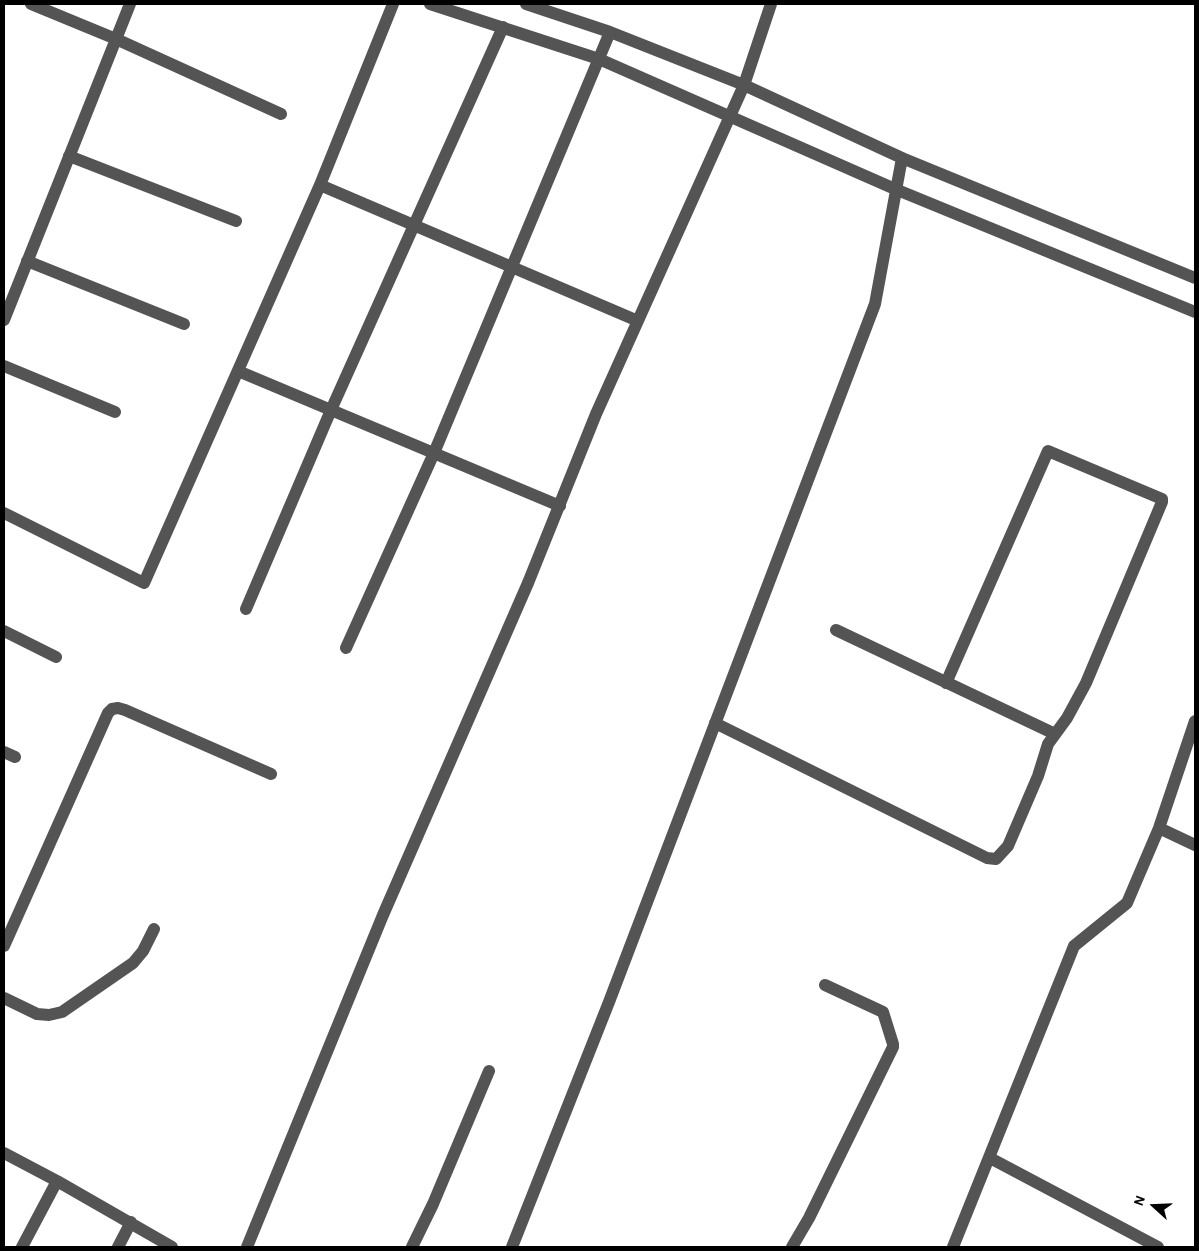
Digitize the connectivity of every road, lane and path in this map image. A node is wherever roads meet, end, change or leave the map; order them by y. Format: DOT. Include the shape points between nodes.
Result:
graph roads {
  1 [pos="31,4"];
  2 [pos="130,4"];
  3 [pos="392,4"];
  4 [pos="430,4"];
  5 [pos="526,4"];
  6 [pos="771,4"];
  7 [pos="503,27"];
  8 [pos="610,32"];
  9 [pos="116,40"];
  10 [pos="599,59"];
  11 [pos="744,85"];
  12 [pos="281,114"];
  13 [pos="730,115"];
  14 [pos="69,156"];
  15 [pos="902,158"];
  16 [pos="320,186"];
  17 [pos="895,189"];
  18 [pos="236,221"];
  19 [pos="413,225"];
  20 [pos="27,261"];
  21 [pos="513,268"];
  22 [pos="1195,278"];
  23 [pos="1195,312"];
  24 [pos="4,320"];
  25 [pos="638,321"];
  26 [pos="184,324"];
  27 [pos="4,366"];
  28 [pos="238,371"];
  29 [pos="331,410"];
  30 [pos="115,412"];
  31 [pos="434,453"];
  32 [pos="560,506"];
  33 [pos="4,513"];
  34 [pos="246,609"];
  35 [pos="836,630"];
  36 [pos="4,631"];
  37 [pos="346,648"];
  38 [pos="56,657"];
  39 [pos="946,683"];
  40 [pos="1195,721"];
  41 [pos="716,723"];
  42 [pos="1055,734"];
  43 [pos="271,774"];
  44 [pos="1159,828"];
  45 [pos="1195,845"];
  46 [pos="154,929"];
  47 [pos="4,946"];
  48 [pos="825,985"];
  49 [pos="4,998"];
  50 [pos="489,1071"];
  51 [pos="4,1153"];
  52 [pos="990,1158"];
  53 [pos="56,1181"];
  54 [pos="131,1222"];
  55 [pos="22,1247"];
  56 [pos="118,1247"];
  57 [pos="172,1247"];
  58 [pos="247,1247"];
  59 [pos="412,1247"];
  60 [pos="512,1247"];
  61 [pos="792,1247"];
  62 [pos="953,1247"];
  63 [pos="1158,1247"];
  1 -- 9 [label="street"];
  2 -- 9 [label="street"];
  3 -- 16 [label="street"];
  4 -- 7 [label="street"];
  5 -- 8 [label="street"];
  6 -- 11 [label="street"];
  7 -- 10 [label="street"];
  7 -- 19 [label="street"];
  8 -- 10 [label="street"];
  8 -- 11 [label="street"];
  9 -- 12 [label="street"];
  9 -- 14 [label="street"];
  10 -- 13 [label="street"];
  10 -- 21 [label="street"];
  11 -- 13 [label="street"];
  11 -- 15 [label="street"];
  13 -- 17 [label="street"];
  13 -- 25 [label="street"];
  14 -- 18 [label="street"];
  14 -- 20 [label="street"];
  15 -- 17 [label="street"];
  15 -- 22 [label="street"];
  16 -- 19 [label="street"];
  16 -- 28 [label="street"];
  17 -- 23 [label="street"];
  17 -- 41 [label="street" via="875,304"];
  19 -- 21 [label="street"];
  19 -- 29 [label="street"];
  20 -- 24 [label="street"];
  20 -- 26 [label="street"];
  21 -- 25 [label="street"];
  21 -- 31 [label="street"];
  25 -- 32 [label="street" via="596,414"];
  27 -- 30 [label="street"];
  28 -- 29 [label="street"];
  28 -- 33 [label="street" via="144,582"];
  29 -- 31 [label="street"];
  29 -- 34 [label="street"];
  31 -- 32 [label="street"];
  31 -- 37 [label="street"];
  32 -- 58 [label="street" via="384,915"];
  35 -- 39 [label="street"];
  36 -- 38 [label="street"];
  39 -- 42 [label="street"];
  39 -- 42 [label="street" via="1048,451 1162,499 1086,683"];
  40 -- 44 [label="street"];
  41 -- 42 [label="street" via="987,858 996,859 1008,846 1048,744"];
  41 -- 60 [label="street"];
  43 -- 47 [label="street" via="125,710 112,709"];
  44 -- 45 [label="street"];
  44 -- 52 [label="street" via="1127,903 1074,946"];
  46 -- 49 [label="street" via="133,963 62,1012 37,1014"];
  48 -- 61 [label="street" via="882,1012 893,1048"];
  50 -- 59 [label="street"];
  51 -- 53 [label="street"];
  52 -- 62 [label="street"];
  52 -- 63 [label="street"];
  53 -- 54 [label="street"];
  53 -- 55 [label="street"];
  54 -- 56 [label="street"];
  54 -- 57 [label="street"];
}
